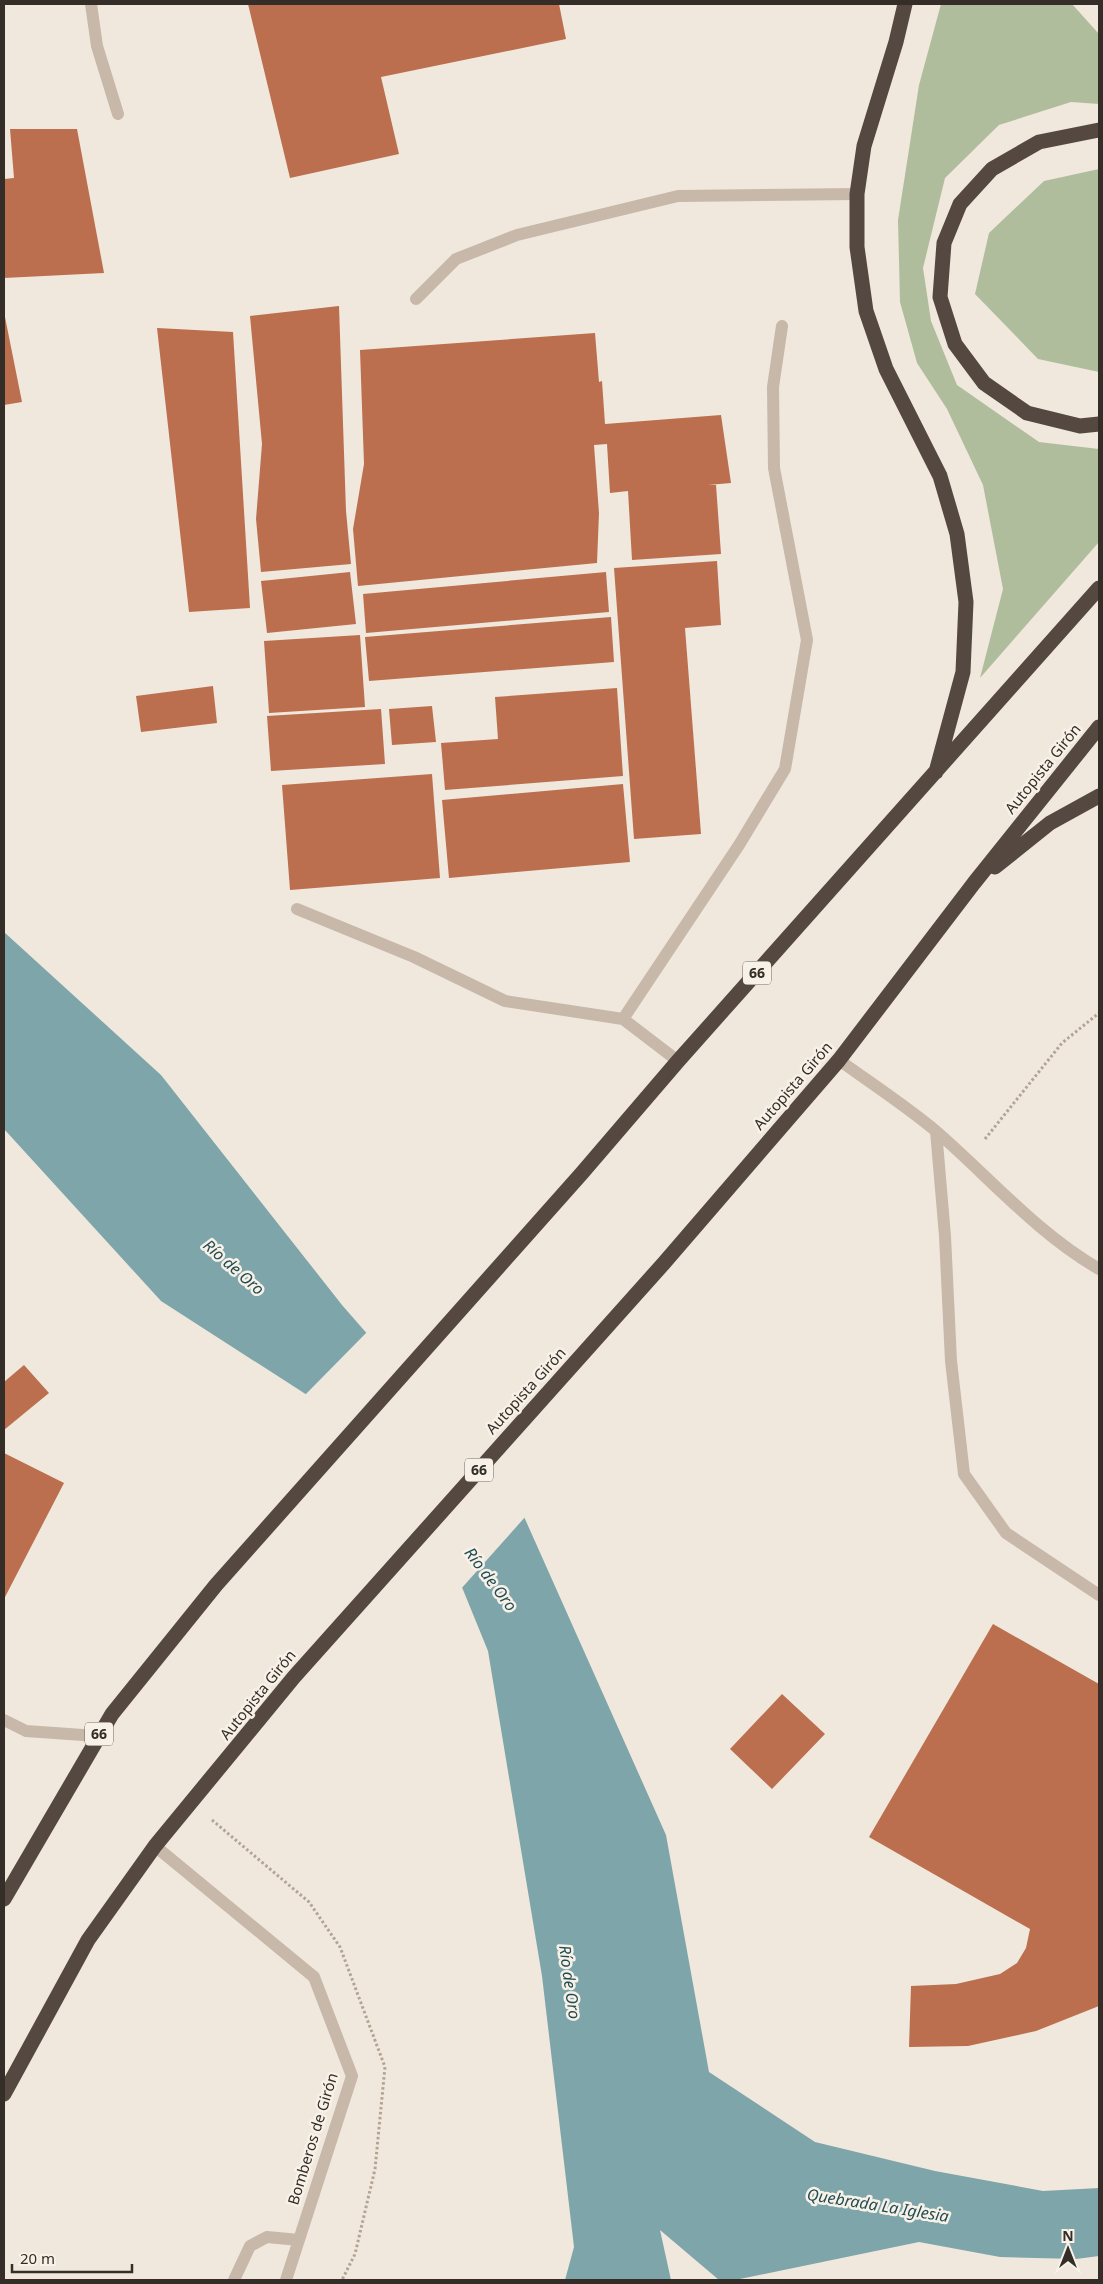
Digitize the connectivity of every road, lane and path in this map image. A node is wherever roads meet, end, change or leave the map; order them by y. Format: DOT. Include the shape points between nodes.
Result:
graph roads {
  1 [pos="91,4"];
  2 [pos="905,4"];
  3 [pos="118,114"];
  4 [pos="1099,130"];
  5 [pos="857,194"];
  6 [pos="416,299"];
  7 [pos="782,326"];
  8 [pos="1099,424"];
  9 [pos="1099,588"];
  10 [pos="1099,726"];
  11 [pos="935,775"];
  12 [pos="1099,796"];
  13 [pos="974,884"];
  14 [pos="297,909"];
  15 [pos="1099,1013"];
  16 [pos="622,1019"];
  17 [pos="839,1060"];
  18 [pos="678,1061"];
  19 [pos="936,1132"];
  20 [pos="967,1161"];
  21 [pos="1099,1269"];
  22 [pos="1099,1596"];
  23 [pos="4,1720"];
  24 [pos="97,1736"];
  25 [pos="156,1846"];
  26 [pos="4,1899"];
  27 [pos="4,2094"];
  28 [pos="298,2240"];
  29 [pos="234,2280"];
  30 [pos="286,2280"];
  1 -- 3 [label="street" via="97,46"];
  2 -- 5 [label="highway" via="864,146"];
  4 -- 8 [label="highway" via="1039,142 992,169 960,204 944,243 940,297 955,344 984,383 1027,412 1080,426"];
  5 -- 6 [label="street" via="678,196 516,235 456,259"];
  5 -- 11 [label="highway" via="857,247 866,311 886,369 940,476 957,534 965,592 963,672"];
  7 -- 16 [label="street" via="773,387 774,468 807,640 785,769 739,845"];
  9 -- 11 [label="highway, 66"];
  10 -- 13 [label="highway, Autopista Girón / 66"];
  11 -- 18 [label="highway, 66"];
  12 -- 13 [label="highway" via="1050,823"];
  13 -- 17 [label="highway, Autopista Girón / 66"];
  14 -- 16 [label="street" via="414,957 505,1001"];
  15 -- 20 [label="path" via="1062,1043"];
  16 -- 18 [label="street"];
  17 -- 19 [label="street"];
  17 -- 25 [label="highway, Autopista Girón / 66" via="664,1263 294,1677"];
  18 -- 24 [label="highway, 66" via="216,1585"];
  19 -- 20 [label="street"];
  19 -- 22 [label="street" via="945,1236 950,1361 964,1474 1006,1533"];
  20 -- 21 [label="street" via="1013,1204 1078,1257"];
  23 -- 24 [label="street" via="26,1731"];
  24 -- 26 [label="highway, 66"];
  25 -- 27 [label="highway, Autopista Girón / 66" via="88,1940"];
  25 -- 28 [label="street, Bomberos de Girón" via="314,1977 352,2076"];
  28 -- 29 [label="street" via="267,2237 250,2246"];
  28 -- 30 [label="street, Bomberos de Girón"];
}
